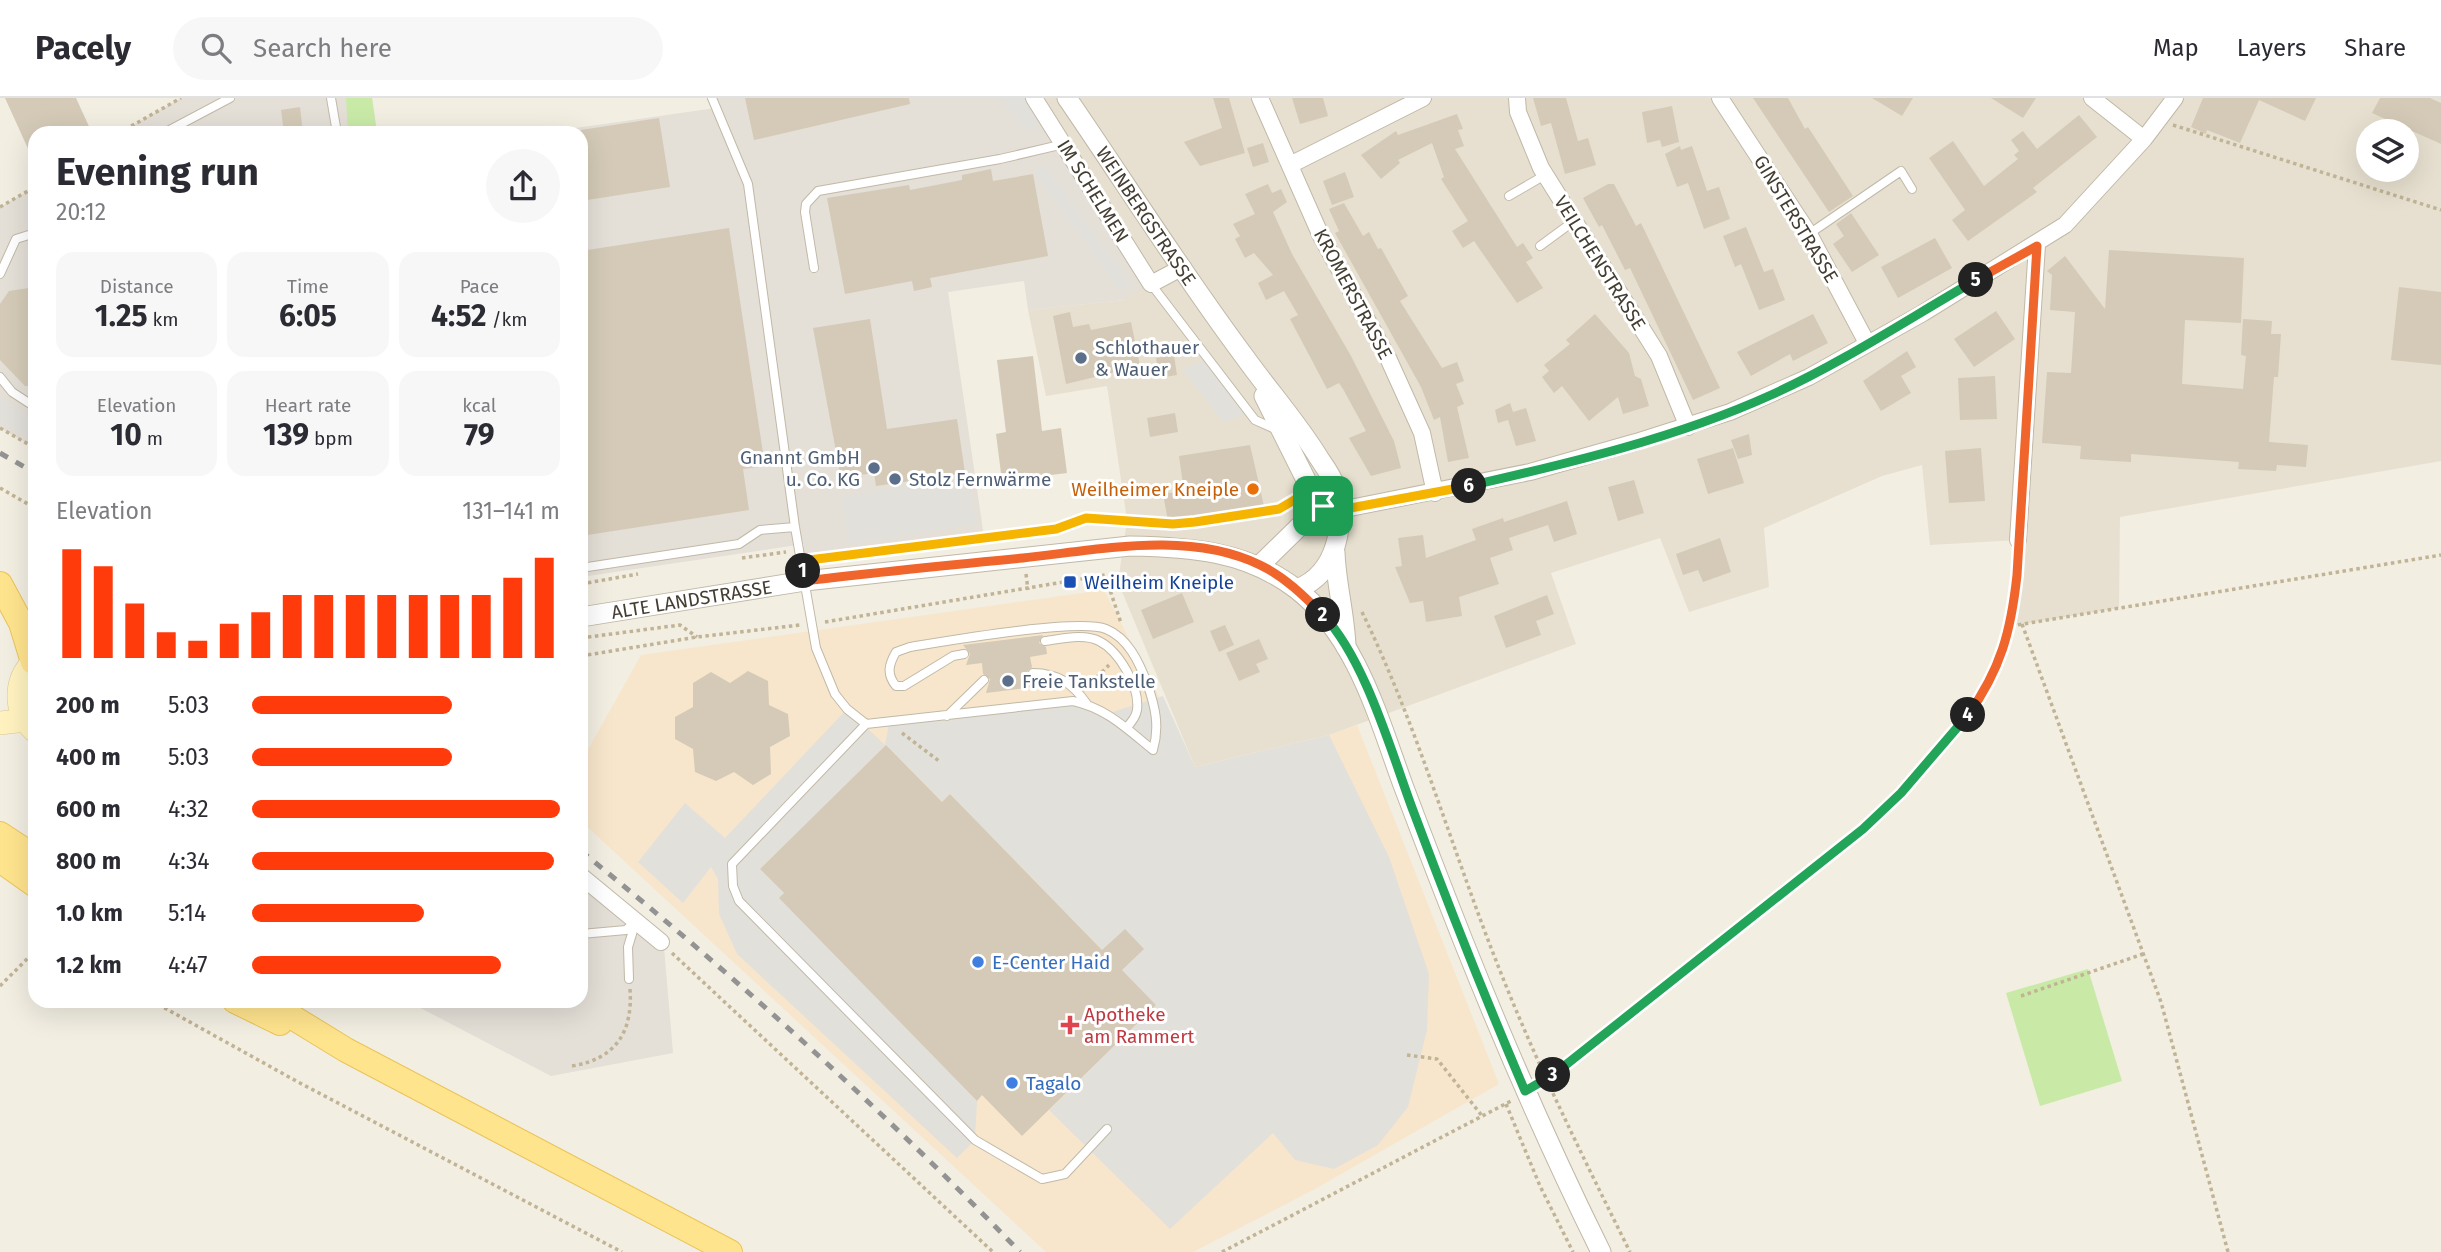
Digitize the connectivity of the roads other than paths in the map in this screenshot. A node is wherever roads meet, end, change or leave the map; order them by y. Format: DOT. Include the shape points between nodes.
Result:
graph roads {
  1 [pos="230,98"];
  2 [pos="331,98"];
  3 [pos="712,98"];
  4 [pos="1034,98"];
  5 [pos="1068,98"];
  6 [pos="1260,98"];
  7 [pos="1423,98"];
  8 [pos="1517,98"];
  9 [pos="1720,98"];
  10 [pos="2092,98"];
  11 [pos="2175,98"];
  12 [pos="177,126"];
  13 [pos="336,126"];
  14 [pos="2144,139"];
  15 [pos="1063,144"];
  16 [pos="1292,164"];
  17 [pos="1545,175"];
  18 [pos="1912,189"];
  19 [pos="1509,196"];
  20 [pos="1574,221"];
  21 [pos="1809,234"];
  22 [pos="28,235"];
  23 [pos="1540,246"];
  24 [pos="2037,246"];
  25 [pos="1184,267"];
  26 [pos="814,268"];
  27 [pos="0,274"];
  28 [pos="1152,284"];
  29 [pos="1867,343"];
  30 [pos="1245,358"];
  31 [pos="0,377"];
  32 [pos="28,402"];
  33 [pos="1688,427"];
  34 [pos="1283,433"];
  35 [pos="1311,490"];
  36 [pos="1435,493"];
  37 [pos="1340,510"];
  38 [pos="1304,522"];
  39 [pos="795,527"];
  40 [pos="2018,540"];
  41 [pos="1335,548"];
  42 [pos="1260,565"];
  43 [pos="588,567"];
  44 [pos="805,581"];
  45 [pos="0,583"];
  46 [pos="1297,589"];
  47 [pos="28,608"];
  48 [pos="588,616"];
  49 [pos="1045,641"];
  50 [pos="28,643"];
  51 [pos="1346,648"];
  52 [pos="964,654"];
  53 [pos="28,669"];
  54 [pos="1033,673"];
  55 [pos="984,680"];
  56 [pos="9,694"];
  57 [pos="1087,704"];
  58 [pos="947,716"];
  59 [pos="28,722"];
  60 [pos="0,723"];
  61 [pos="866,724"];
  62 [pos="28,726"];
  63 [pos="1126,728"];
  64 [pos="0,834"];
  65 [pos="28,852"];
  66 [pos="0,860"];
  67 [pos="28,880"];
  68 [pos="588,882"];
  69 [pos="636,921"];
  70 [pos="588,933"];
  71 [pos="661,942"];
  72 [pos="629,979"];
  73 [pos="251,1008"];
  74 [pos="278,1008"];
  75 [pos="346,1050"];
  76 [pos="1107,1129"];
  77 [pos="730,1252"];
  78 [pos="1601,1252"];
  1 -- 12 [label="lane"];
  2 -- 13 [label="lane"];
  3 -- 39 [label="lane" via="748,184"];
  4 -- 15 [label="street, IM SCHELMEN"];
  5 -- 25 [label="street, WEINBERGSTRASSE"];
  6 -- 16 [label="street, KROMERSTRASSE"];
  7 -- 16 [label="street"];
  8 -- 17 [label="street, VEILCHENSTRASSE" via="1518,112"];
  9 -- 21 [label="street, GINSTERSTRASSE"];
  10 -- 14 [label="street"];
  11 -- 14 [label="street"];
  14 -- 24 [label="street" via="2065,225"];
  15 -- 26 [label="lane" via="818,191 805,212"];
  15 -- 28 [label="street, IM SCHELMEN"];
  16 -- 36 [label="street, KROMERSTRASSE" via="1321,236 1388,358 1422,433"];
  17 -- 19 [label="lane"];
  17 -- 20 [label="street, VEILCHENSTRASSE"];
  18 -- 21 [label="lane" via="1901,171"];
  20 -- 23 [label="lane"];
  20 -- 33 [label="street, VEILCHENSTRASSE" via="1659,356"];
  21 -- 29 [label="street, GINSTERSTRASSE"];
  22 -- 27 [label="lane" via="16,239"];
  24 -- 29 [label="street"];
  24 -- 40 [label="street"];
  25 -- 28 [label="street"];
  25 -- 30 [label="street, WEINBERGSTRASSE"];
  28 -- 34 [label="lane, IM SCHELMEN" via="1255,420"];
  29 -- 33 [label="street" via="1771,395"];
  30 -- 34 [label="street"];
  30 -- 37 [label="street" via="1302,429 1334,483"];
  31 -- 32 [label="lane"];
  33 -- 36 [label="street" via="1531,472"];
  34 -- 35 [label="street"];
  35 -- 37 [label="street" via="1323,506"];
  35 -- 38 [label="street"];
  36 -- 37 [label="street"];
  37 -- 38 [label="street"];
  37 -- 41 [label="street"];
  38 -- 42 [label="street"];
  39 -- 43 [label="lane" via="760,530 739,544"];
  39 -- 44 [label="lane"];
  41 -- 46 [label="street" via="1324,572"];
  41 -- 51 [label="street"];
  42 -- 44 [label="street, ALTE LANDSTRASSE" via="1214,551 1130,546"];
  42 -- 46 [label="street, ALTE LANDSTRASSE"];
  44 -- 48 [label="street, ALTE LANDSTRASSE"];
  44 -- 61 [label="lane" via="824,674 847,709"];
  45 -- 47 [label="main road"];
  45 -- 50 [label="main road"];
  46 -- 51 [label="street, ALTE LANDSTRASSE" via="1329,622"];
  49 -- 63 [label="lane" via="1098,640 1118,656 1137,710"];
  51 -- 78 [label="street" via="1370,698 1525,1091"];
  52 -- 63 [label="lane" via="904,685 896,686 890,676 896,652 910,646 991,635 1109,630 1128,645 1140,665 1156,709 1158,733 1153,750"];
  53 -- 56 [label="main road"];
  54 -- 57 [label="lane" via="1050,673 1066,681"];
  55 -- 58 [label="lane"];
  56 -- 59 [label="main road" via="19,702"];
  57 -- 58 [label="lane" via="1073,701"];
  57 -- 63 [label="lane"];
  58 -- 61 [label="lane"];
  60 -- 62 [label="main road"];
  61 -- 76 [label="lane" via="732,864 739,901 975,1140 1042,1179 1065,1174"];
  64 -- 65 [label="main road"];
  66 -- 67 [label="main road"];
  68 -- 69 [label="street"];
  69 -- 70 [label="lane" via="626,930"];
  69 -- 71 [label="street"];
  69 -- 72 [label="lane" via="628,947"];
  73 -- 75 [label="main road"];
  74 -- 75 [label="main road"];
  75 -- 77 [label="main road"];
}
